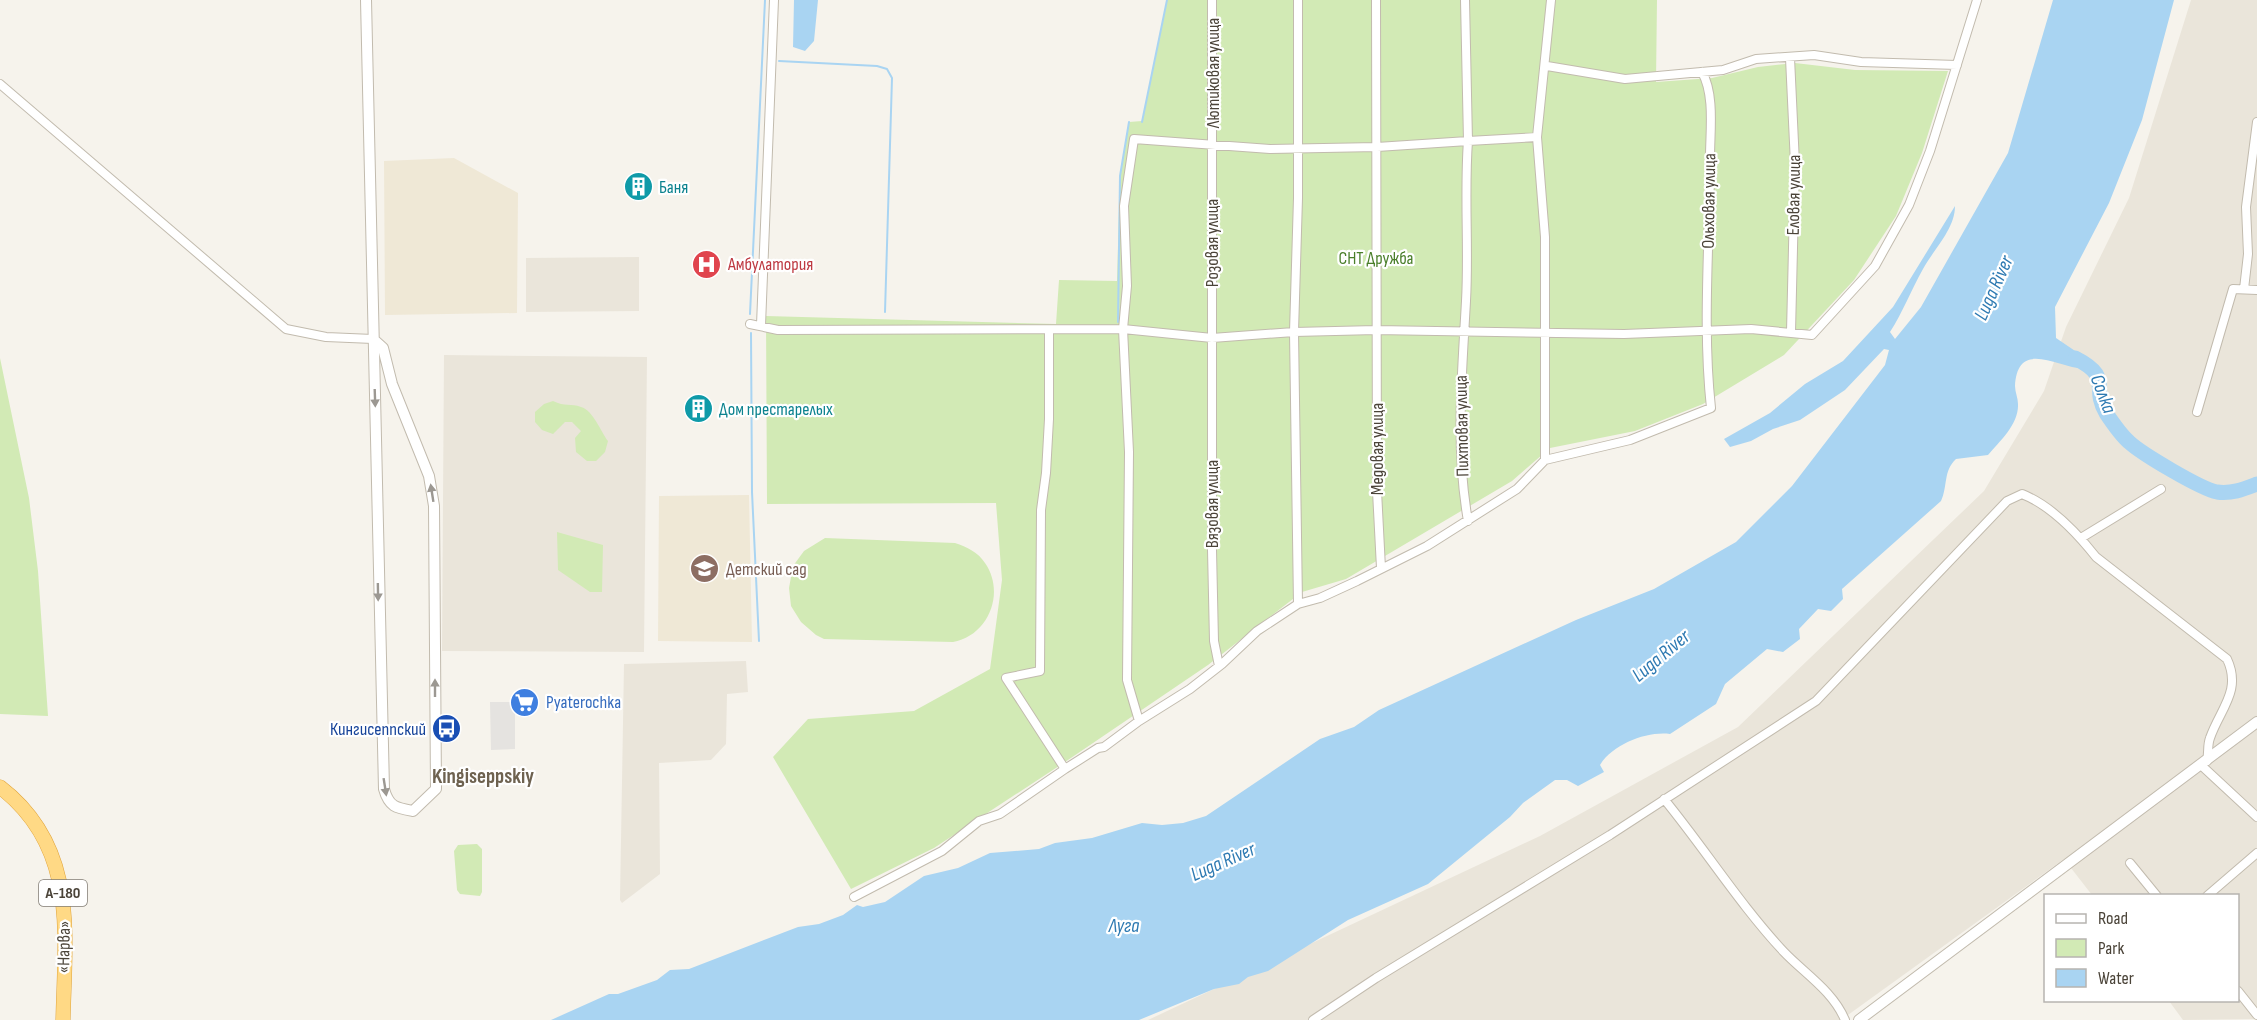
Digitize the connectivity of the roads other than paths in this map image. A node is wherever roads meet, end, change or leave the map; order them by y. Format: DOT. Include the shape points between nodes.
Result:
graph roads {
  1 [pos="366,0"];
  2 [pos="774,0"];
  3 [pos="1212,0"];
  4 [pos="1298,0"];
  5 [pos="1376,0"];
  6 [pos="1465,0"];
  7 [pos="1551,0"];
  8 [pos="1977,0"];
  9 [pos="1790,58"];
  10 [pos="1957,65"];
  11 [pos="1546,66"];
  12 [pos="1702,72"];
  13 [pos="0,84"];
  14 [pos="2257,122"];
  15 [pos="1537,137"];
  16 [pos="1468,141"];
  17 [pos="1213,145"];
  18 [pos="1377,147"];
  19 [pos="1298,149"];
  20 [pos="2244,289"];
  21 [pos="2257,290"];
  22 [pos="750,324"];
  23 [pos="761,326"];
  24 [pos="1123,329"];
  25 [pos="1049,330"];
  26 [pos="1376,330"];
  27 [pos="1462,330"];
  28 [pos="1294,332"];
  29 [pos="1546,332"];
  30 [pos="1707,332"];
  31 [pos="1791,332"];
  32 [pos="373,339"];
  33 [pos="1212,340"];
  34 [pos="2197,412"];
  35 [pos="1545,460"];
  36 [pos="2161,489"];
  37 [pos="1468,520"];
  38 [pos="2081,538"];
  39 [pos="1381,568"];
  40 [pos="1298,604"];
  41 [pos="1219,666"];
  42 [pos="1139,721"];
  43 [pos="2257,722"];
  44 [pos="2204,764"];
  45 [pos="1065,769"];
  46 [pos="0,787"];
  47 [pos="1664,799"];
  48 [pos="2257,817"];
  49 [pos="2257,853"];
  50 [pos="2130,863"];
  51 [pos="2155,894"];
  52 [pos="2209,894"];
  53 [pos="854,897"];
  54 [pos="2239,992"];
  55 [pos="2257,1015"];
  56 [pos="63,1020"];
  57 [pos="1313,1020"];
  58 [pos="1845,1020"];
  59 [pos="1859,1020"];
  1 -- 32 [label="street"];
  2 -- 23 [label="street"];
  3 -- 17 [label="street, Лютиковая улица"];
  4 -- 19 [label="street"];
  5 -- 18 [label="street, Медовая улица"];
  6 -- 16 [label="street, Пихтовая улица"];
  7 -- 11 [label="street"];
  8 -- 10 [label="street"];
  9 -- 10 [label="street" via="1814,55 1861,62"];
  9 -- 12 [label="street" via="1756,59 1724,70"];
  9 -- 31 [label="street, Еловая улица" via="1795,164"];
  10 -- 31 [label="street" via="1909,205 1875,266 1812,335"];
  11 -- 12 [label="street" via="1625,79"];
  11 -- 15 [label="street"];
  12 -- 30 [label="street, Ольховая улица" via="1708,83 1710,138"];
  13 -- 32 [label="street" via="286,329 326,337"];
  14 -- 20 [label="street" via="2246,207 2248,254"];
  15 -- 16 [label="street"];
  15 -- 29 [label="street" via="1545,237"];
  16 -- 18 [label="street"];
  16 -- 27 [label="street, Пихтовая улица" via="1466,303"];
  17 -- 19 [label="street"];
  17 -- 24 [label="street" via="1134,139 1124,206"];
  17 -- 33 [label="street, Розовая улица"];
  18 -- 19 [label="street"];
  18 -- 26 [label="street, Медовая улица"];
  19 -- 28 [label="street"];
  20 -- 21 [label="street"];
  20 -- 34 [label="street" via="2233,289"];
  22 -- 23 [label="street"];
  23 -- 25 [label="street" via="778,330"];
  24 -- 25 [label="street"];
  24 -- 33 [label="street"];
  24 -- 42 [label="street" via="1129,452 1127,680"];
  25 -- 45 [label="street" via="1049,419 1041,510 1040,671 1006,678"];
  26 -- 27 [label="street"];
  26 -- 28 [label="street"];
  26 -- 39 [label="street, Медовая улица"];
  27 -- 29 [label="street"];
  27 -- 37 [label="street, Пихтовая улица" via="1459,433"];
  28 -- 33 [label="street"];
  28 -- 40 [label="street"];
  29 -- 30 [label="street"];
  29 -- 35 [label="street"];
  30 -- 31 [label="street"];
  30 -- 35 [label="street, Ольховая улица" via="1711,408 1630,440"];
  32 -- 32 [label="street, one-way" via="384,789 394,808 413,811 436,789 434,506 429,476 392,384 383,348"];
  33 -- 41 [label="street, Вязовая улица" via="1213,601"];
  35 -- 37 [label="street" via="1517,489"];
  36 -- 38 [label="street"];
  37 -- 39 [label="street"];
  38 -- 44 [label="street" via="2096,557 2227,659 2233,688 2211,735"];
  38 -- 47 [label="street" via="2034,499 2022,494 2007,501 1816,701"];
  39 -- 40 [label="street" via="1320,598"];
  40 -- 41 [label="street" via="1257,631"];
  41 -- 42 [label="street"];
  42 -- 45 [label="street"];
  43 -- 44 [label="street"];
  44 -- 48 [label="street"];
  44 -- 59 [label="street"];
  45 -- 53 [label="street" via="1000,814 979,822 942,851"];
  46 -- 56 [label="highway, «Нарва» / А-180" via="31,817 57,867 65,913"];
  47 -- 57 [label="street"];
  47 -- 58 [label="street" via="1751,912 1784,952 1816,981"];
  49 -- 52 [label="street"];
  50 -- 51 [label="street"];
  54 -- 55 [label="street"];
}
